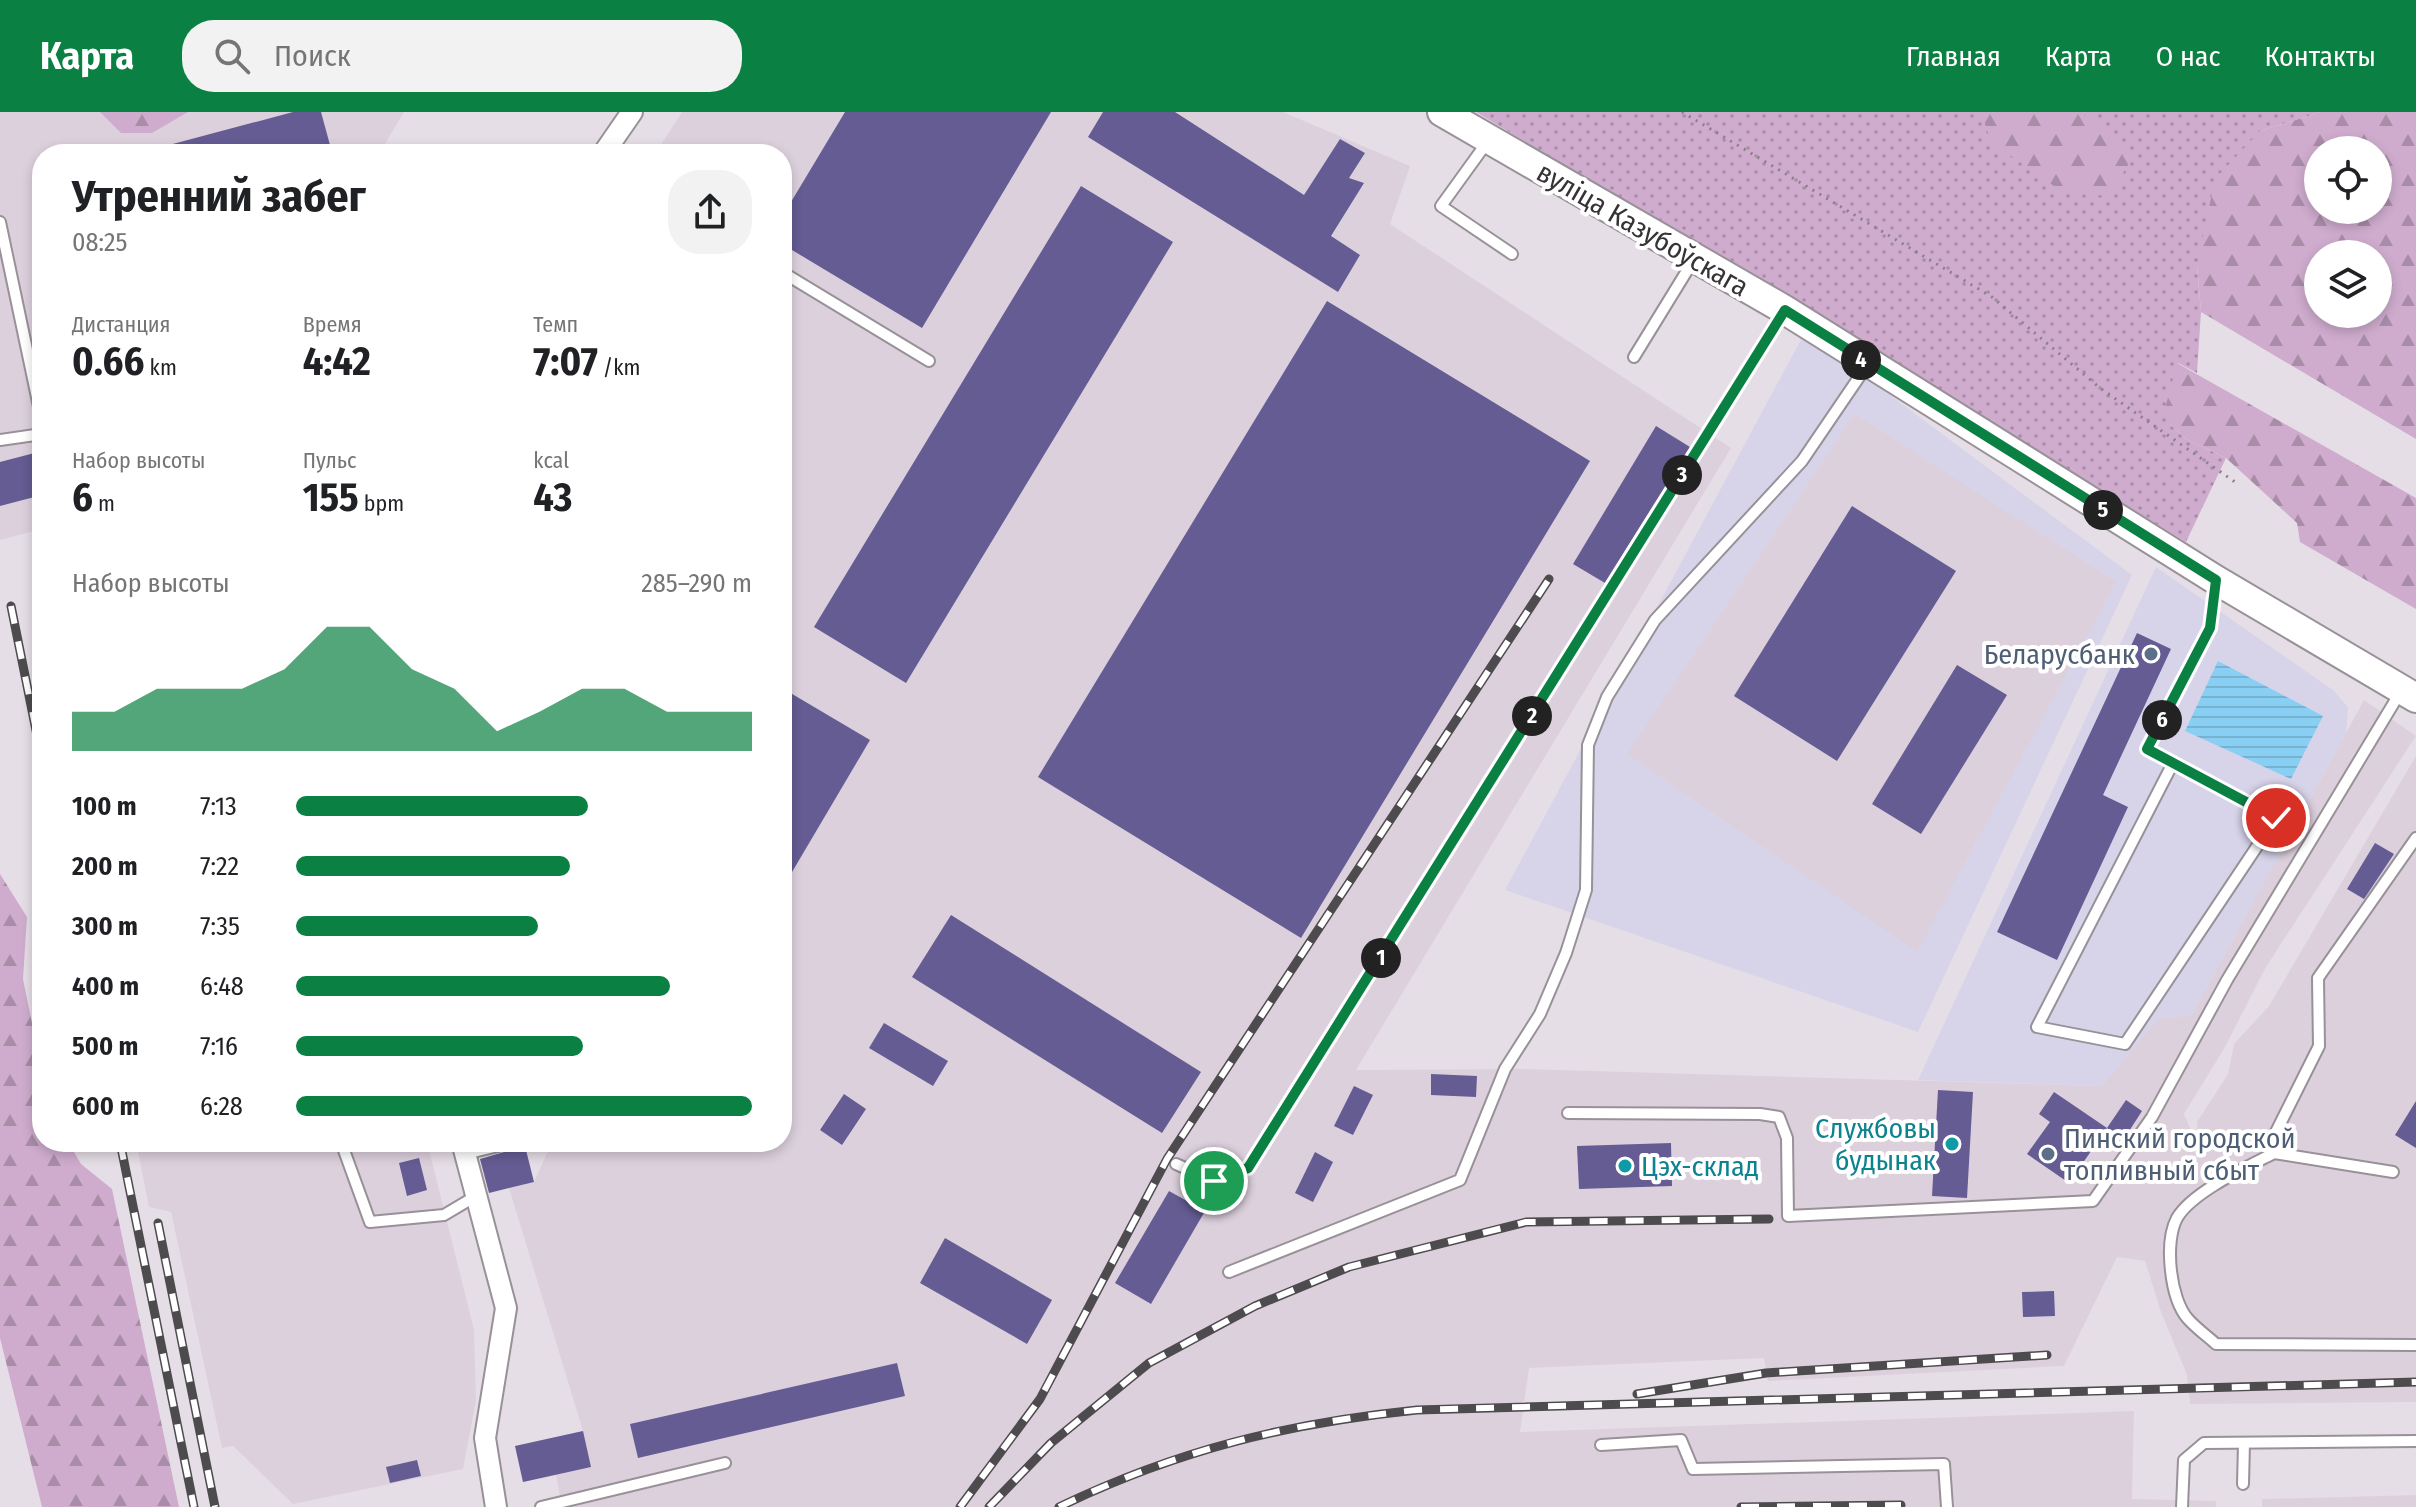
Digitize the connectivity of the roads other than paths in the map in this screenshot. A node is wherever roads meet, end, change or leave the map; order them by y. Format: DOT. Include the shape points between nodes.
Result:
graph roads {
  1 [pos="632,112"];
  2 [pos="1442,112"];
  3 [pos="1488,141"];
  4 [pos="610,144"];
  5 [pos="0,222"];
  6 [pos="1512,254"];
  7 [pos="1694,260"];
  8 [pos="792,278"];
  9 [pos="1785,310"];
  10 [pos="1634,357"];
  11 [pos="929,361"];
  12 [pos="1868,364"];
  13 [pos="32,374"];
  14 [pos="32,435"];
  15 [pos="0,440"];
  16 [pos="2216,580"];
  17 [pos="2409,694"];
  18 [pos="2173,763"];
  19 [pos="2416,838"];
  20 [pos="1568,1113"];
  21 [pos="345,1152"];
  22 [pos="464,1152"];
  23 [pos="2274,1153"];
  24 [pos="1176,1164"];
  25 [pos="2393,1172"];
  26 [pos="476,1196"];
  27 [pos="1229,1272"];
  28 [pos="2416,1345"];
  29 [pos="2416,1441"];
  30 [pos="2244,1443"];
  31 [pos="1601,1445"];
  32 [pos="725,1463"];
  33 [pos="2243,1484"];
  34 [pos="496,1507"];
  35 [pos="541,1507"];
  36 [pos="1947,1507"];
  37 [pos="2182,1507"];
  1 -- 4 [label="street"];
  2 -- 3 [label="street, вуліца Казубоўскага"];
  3 -- 6 [label="lane" via="1441,206"];
  3 -- 7 [label="street, вуліца Казубоўскага"];
  5 -- 13 [label="lane"];
  7 -- 9 [label="street, вуліца Казубоўскага"];
  7 -- 10 [label="lane"];
  8 -- 11 [label="lane"];
  9 -- 12 [label="street, вуліца Казубоўскага"];
  9 -- 24 [label="lane" via="1248,1168 1214,1181"];
  12 -- 16 [label="street, вуліца Казубоўскага"];
  12 -- 27 [label="lane" via="1802,461 1655,620 1607,697 1588,745 1586,890 1540,1014 1505,1069 1460,1180"];
  14 -- 15 [label="lane"];
  16 -- 17 [label="street, вуліца Казубоўскага"];
  16 -- 18 [label="lane" via="2210,628 2147,749"];
  17 -- 20 [label="lane" via="2227,980 2152,1117 2093,1201 1788,1216 1787,1138 1779,1117"];
  18 -- 18 [label="lane" via="2276,818 2125,1044 2037,1027"];
  19 -- 23 [label="lane" via="2318,978 2319,1046 2273,1138"];
  21 -- 26 [label="lane" via="370,1222 444,1215"];
  22 -- 26 [label="street"];
  23 -- 25 [label="lane"];
  23 -- 28 [label="lane" via="2215,1184 2177,1217 2170,1244 2172,1281 2186,1318 2216,1344"];
  26 -- 34 [label="street" via="506,1308 485,1438"];
  29 -- 30 [label="lane"];
  30 -- 33 [label="lane"];
  30 -- 37 [label="lane" via="2204,1443 2184,1460"];
  31 -- 36 [label="lane" via="1681,1440 1693,1469 1944,1464"];
  32 -- 35 [label="lane"];
}
